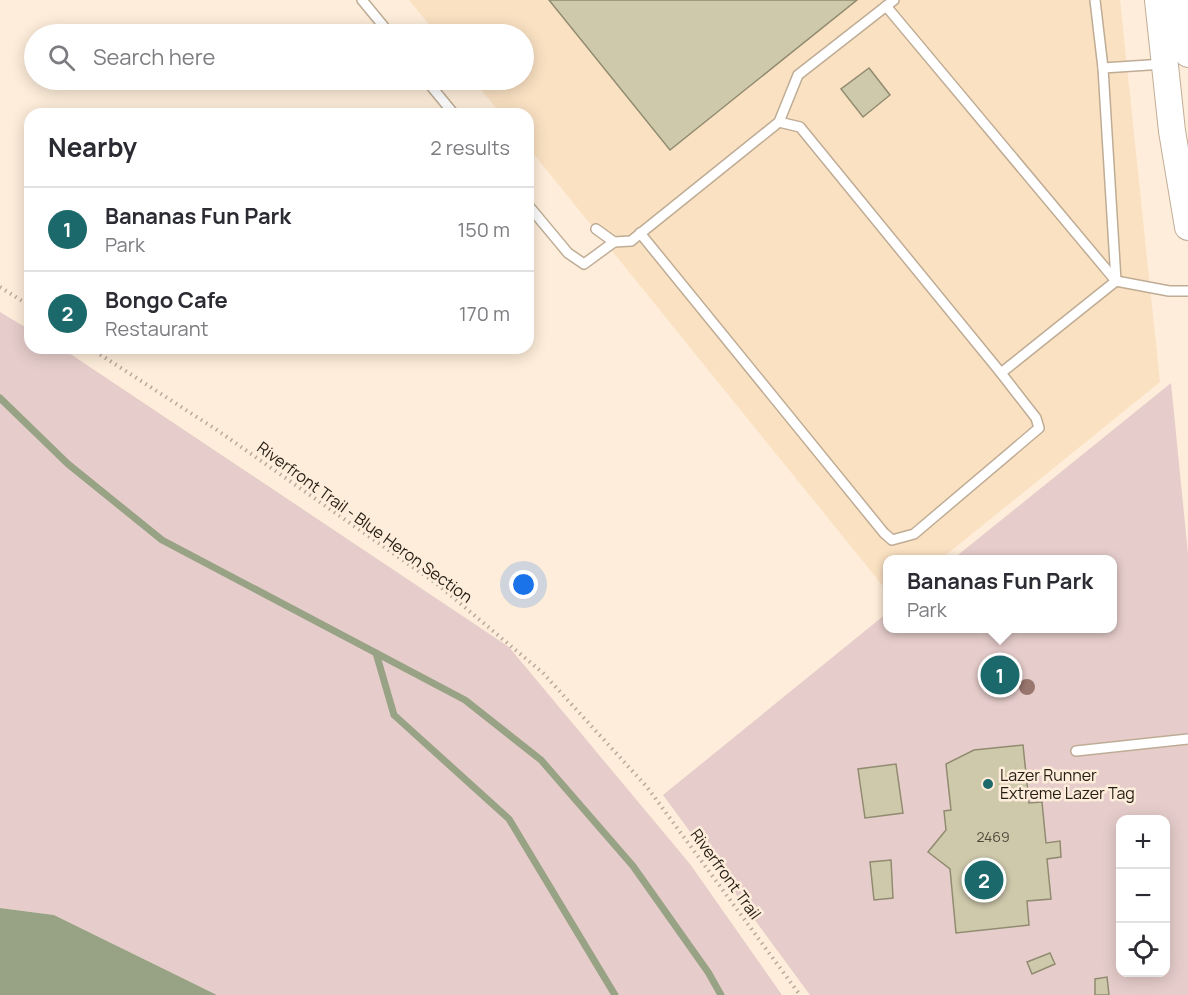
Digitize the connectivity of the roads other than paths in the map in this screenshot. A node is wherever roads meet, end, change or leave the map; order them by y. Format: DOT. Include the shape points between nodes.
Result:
graph roads {
  1 [pos="362,0"];
  2 [pos="1095,0"];
  3 [pos="1158,0"];
  4 [pos="1183,0"];
  5 [pos="890,3"];
  6 [pos="382,24"];
  7 [pos="1177,59"];
  8 [pos="1103,68"];
  9 [pos="434,90"];
  10 [pos="449,108"];
  11 [pos="779,122"];
  12 [pos="534,212"];
  13 [pos="1188,227"];
  14 [pos="596,229"];
  15 [pos="640,233"];
  16 [pos="614,242"];
  17 [pos="1116,281"];
  18 [pos="1188,291"];
  19 [pos="1001,373"];
  20 [pos="1188,739"];
  21 [pos="1076,751"];
  1 -- 6 [label="lane"];
  2 -- 8 [label="lane"];
  3 -- 7 [label="main road"];
  4 -- 7 [label="main road"];
  5 -- 11 [label="lane" via="798,75"];
  5 -- 17 [label="lane"];
  7 -- 8 [label="lane"];
  7 -- 13 [label="main road" via="1172,131"];
  8 -- 17 [label="lane"];
  9 -- 10 [label="lane"];
  11 -- 15 [label="lane"];
  11 -- 19 [label="lane" via="800,127"];
  12 -- 16 [label="lane" via="568,253 584,264"];
  14 -- 16 [label="lane"];
  15 -- 16 [label="lane" via="631,241"];
  15 -- 19 [label="lane" via="892,540 914,534 1039,428"];
  17 -- 18 [label="lane"];
  17 -- 19 [label="lane"];
  20 -- 21 [label="lane"];
}
